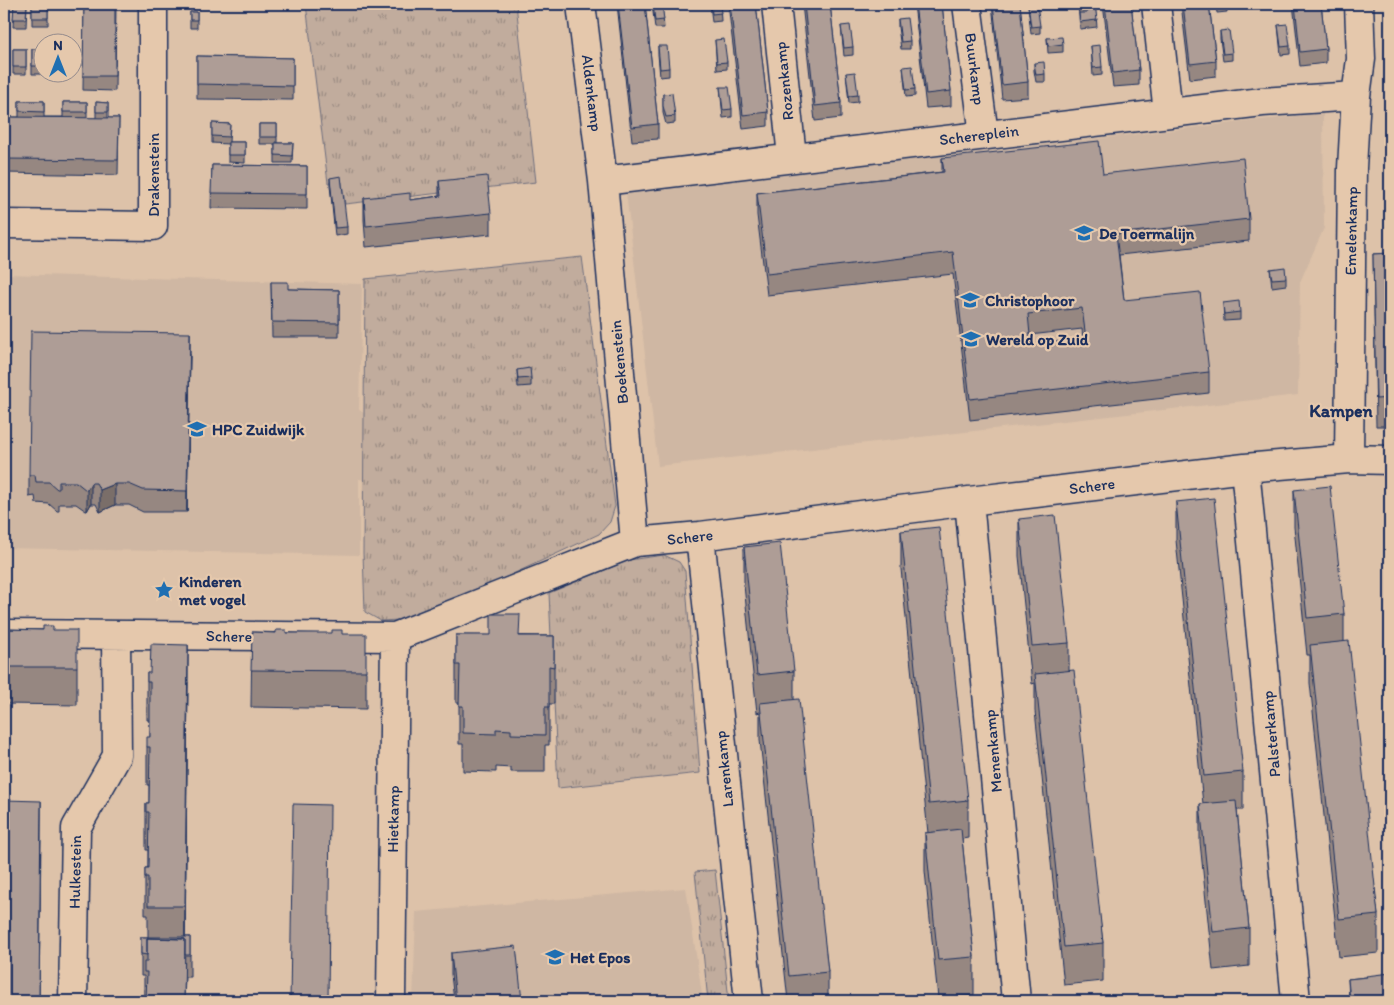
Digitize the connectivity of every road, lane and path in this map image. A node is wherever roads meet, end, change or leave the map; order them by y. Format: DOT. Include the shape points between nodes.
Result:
graph roads {
  1 [pos="153,4"];
  2 [pos="581,4"];
  3 [pos="776,4"];
  4 [pos="967,4"];
  5 [pos="1156,4"];
  6 [pos="1359,4"];
  7 [pos="1356,96"];
  8 [pos="1168,113"];
  9 [pos="984,135"];
  10 [pos="792,157"];
  11 [pos="603,181"];
  12 [pos="4,224"];
  13 [pos="1348,459"];
  14 [pos="1390,460"];
  15 [pos="1245,468"];
  16 [pos="969,501"];
  17 [pos="700,536"];
  18 [pos="635,542"];
  19 [pos="4,634"];
  20 [pos="116,635"];
  21 [pos="396,637"];
  22 [pos="73,1001"];
  23 [pos="391,1001"];
  24 [pos="749,1001"];
  25 [pos="1016,1001"];
  26 [pos="1296,1001"];
  1 -- 12 [label="street, Drakenstein" via="154,226"];
  2 -- 11 [label="street, Aldenkamp"];
  3 -- 10 [label="street, Rozenkamp"];
  4 -- 9 [label="street, Buurkamp"];
  5 -- 8 [label="street"];
  6 -- 7 [label="street, Emelenkamp" via="1361,59"];
  7 -- 8 [label="street, Schereplein"];
  7 -- 13 [label="street, Emelenkamp"];
  8 -- 9 [label="street, Schereplein"];
  9 -- 10 [label="street, Schereplein"];
  10 -- 11 [label="street, Schereplein"];
  11 -- 18 [label="street, Boekenstein"];
  13 -- 14 [label="street, Schere"];
  13 -- 15 [label="street, Schere"];
  15 -- 16 [label="street, Schere"];
  15 -- 26 [label="street, Palsterkamp"];
  16 -- 17 [label="street, Schere"];
  16 -- 25 [label="street, Menenkamp"];
  17 -- 18 [label="street, Schere"];
  17 -- 24 [label="street, Larenkamp"];
  18 -- 21 [label="street, Schere"];
  19 -- 20 [label="street, Schere"];
  20 -- 21 [label="street, Schere"];
  20 -- 22 [label="street, Hulkestein" via="117,756 76,828"];
  21 -- 23 [label="street, Hietkamp"];
}
